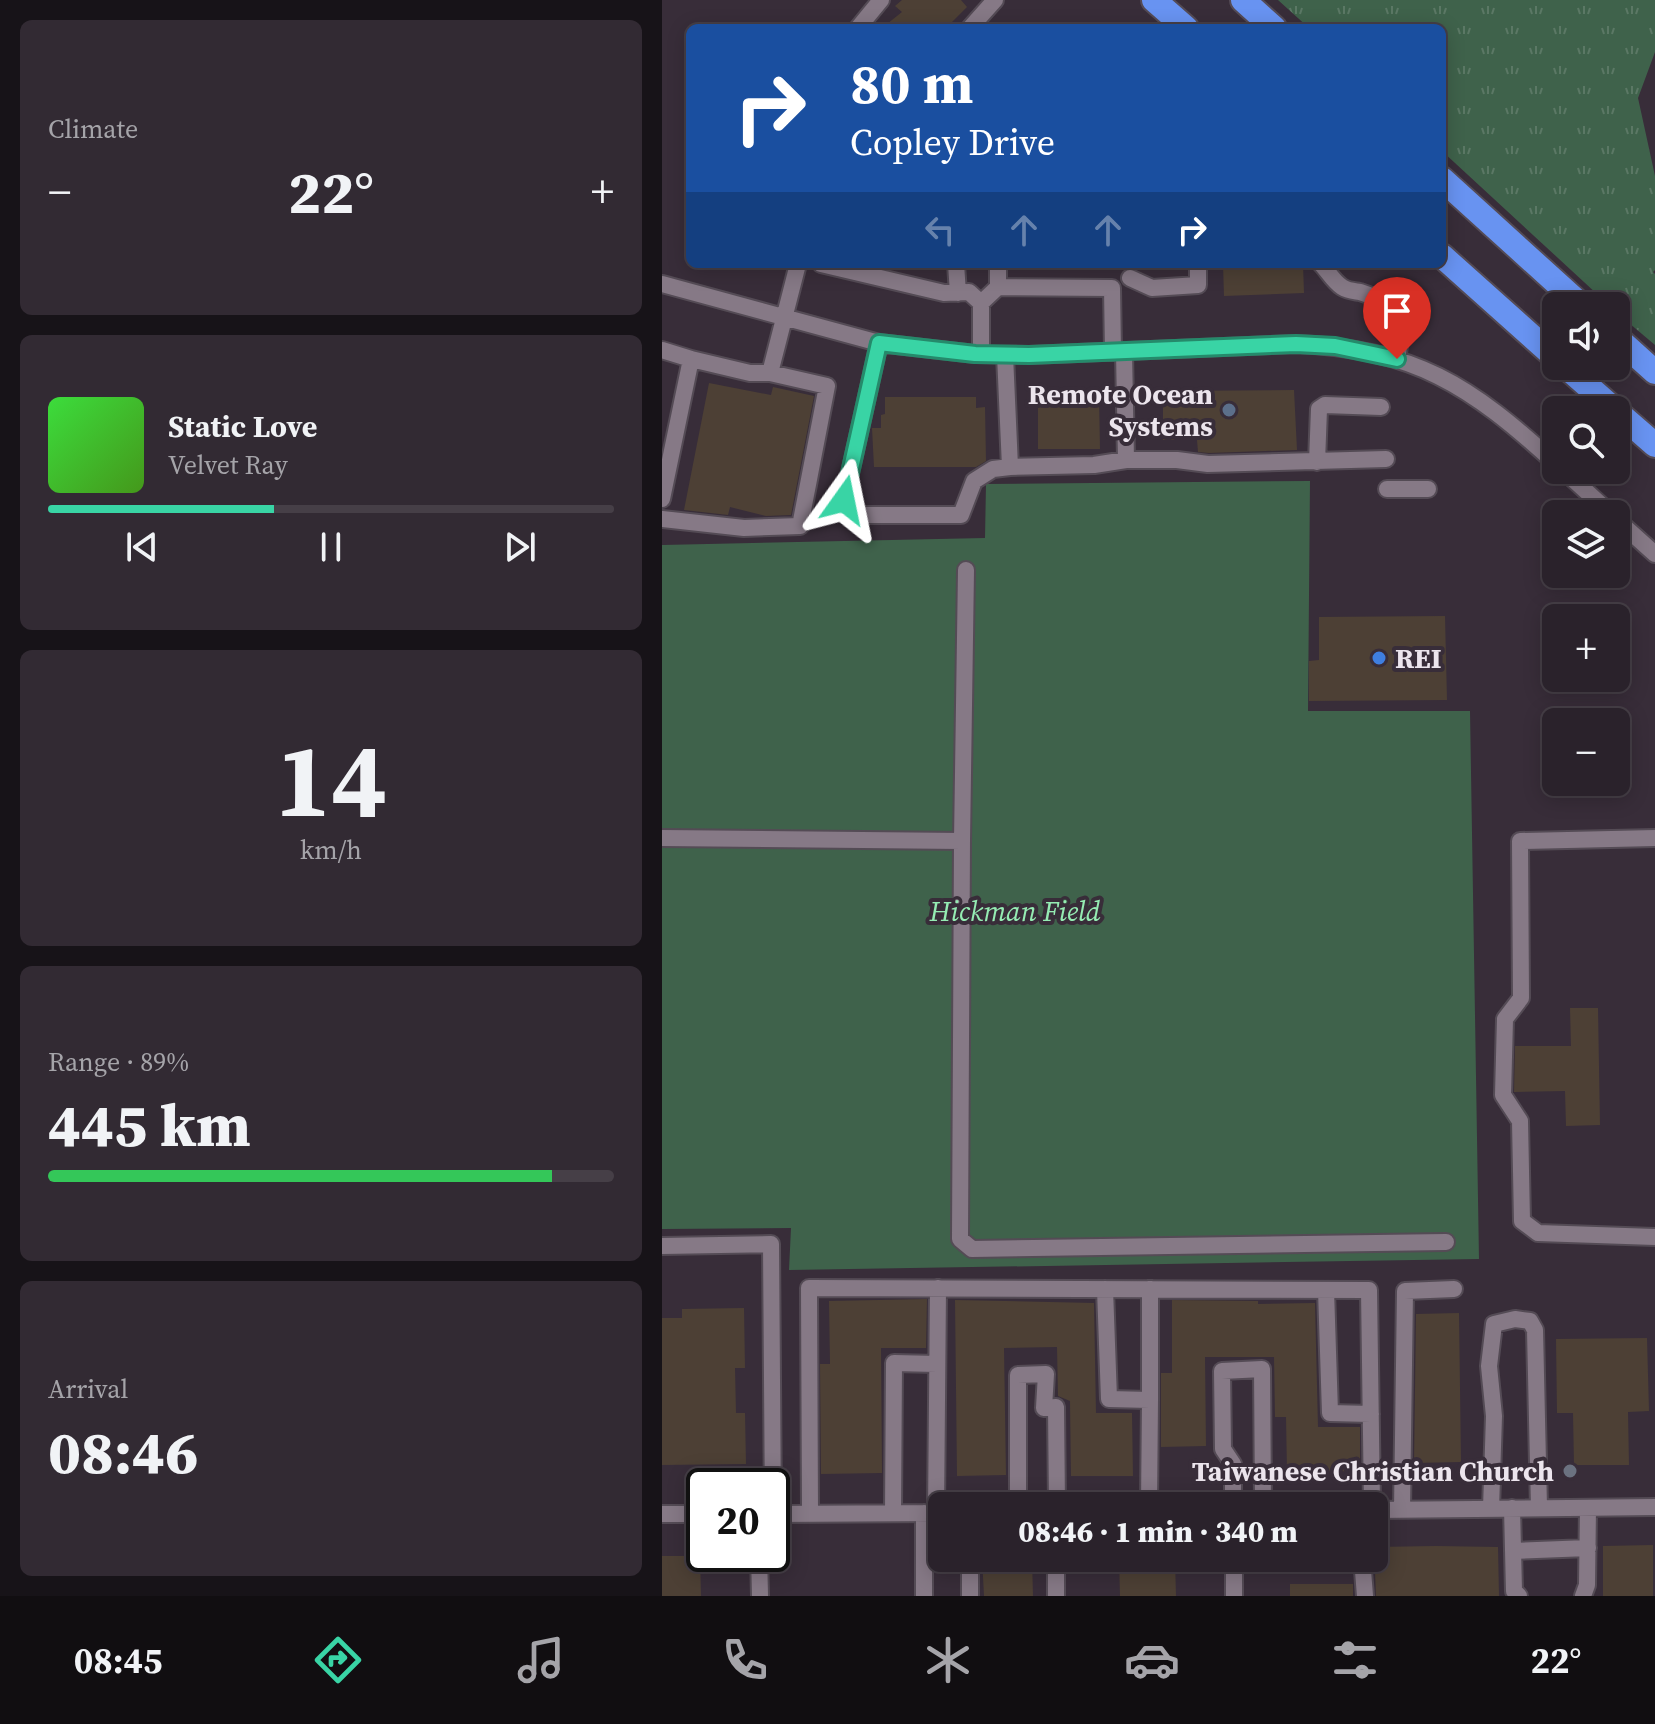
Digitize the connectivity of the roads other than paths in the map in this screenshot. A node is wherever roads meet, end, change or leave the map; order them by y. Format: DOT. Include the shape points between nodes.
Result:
graph roads {
  1 [pos="881,0"];
  2 [pos="995,0"];
  3 [pos="1154,0"];
  4 [pos="1243,0"];
  5 [pos="861,24"];
  6 [pos="974,24"];
  7 [pos="1181,24"];
  8 [pos="1270,24"];
  9 [pos="1446,183"];
  10 [pos="1446,260"];
  11 [pos="797,268"];
  12 [pos="838,268"];
  13 [pos="956,268"];
  14 [pos="998,268"];
  15 [pos="1139,268"];
  16 [pos="1198,268"];
  17 [pos="1324,268"];
  18 [pos="1130,278"];
  19 [pos="662,284"];
  20 [pos="998,287"];
  21 [pos="1112,288"];
  22 [pos="1567,292"];
  23 [pos="958,293"];
  24 [pos="981,303"];
  25 [pos="783,318"];
  26 [pos="879,343"];
  27 [pos="1542,345"];
  28 [pos="662,350"];
  29 [pos="1630,350"];
  30 [pos="1118,351"];
  31 [pos="981,354"];
  32 [pos="1005,355"];
  33 [pos="691,359"];
  34 [pos="1397,359"];
  35 [pos="1655,372"];
  36 [pos="770,373"];
  37 [pos="1581,380"];
  38 [pos="1599,396"];
  39 [pos="1381,407"];
  40 [pos="1630,423"];
  41 [pos="1655,445"];
  42 [pos="1542,451"];
  43 [pos="1386,459"];
  44 [pos="1126,460"];
  45 [pos="1317,462"];
  46 [pos="1010,467"];
  47 [pos="1578,484"];
  48 [pos="1387,489"];
  49 [pos="1428,489"];
  50 [pos="662,499"];
  51 [pos="1596,500"];
  52 [pos="666,520"];
  53 [pos="1630,532"];
  54 [pos="1655,554"];
  55 [pos="966,570"];
  56 [pos="662,838"];
  57 [pos="1655,838"];
  58 [pos="962,841"];
  59 [pos="1655,1237"];
  60 [pos="1446,1242"];
  61 [pos="662,1246"];
  62 [pos="938,1288"];
  63 [pos="1105,1289"];
  64 [pos="1150,1289"];
  65 [pos="1454,1289"];
  66 [pos="1326,1290"];
  67 [pos="937,1364"];
  68 [pos="1150,1400"];
  69 [pos="1371,1414"];
  70 [pos="775,1468"];
  71 [pos="934,1492"];
  72 [pos="1018,1492"];
  73 [pos="1057,1492"];
  74 [pos="1149,1492"];
  75 [pos="1233,1492"];
  76 [pos="1263,1492"];
  77 [pos="1373,1492"];
  78 [pos="1655,1507"];
  79 [pos="1512,1508"];
  80 [pos="1539,1508"];
  81 [pos="1588,1508"];
  82 [pos="1388,1509"];
  83 [pos="1491,1509"];
  84 [pos="1402,1510"];
  85 [pos="810,1513"];
  86 [pos="893,1513"];
  87 [pos="928,1513"];
  88 [pos="662,1514"];
  89 [pos="686,1514"];
  90 [pos="790,1514"];
  91 [pos="1588,1548"];
  92 [pos="1513,1551"];
  93 [pos="928,1563"];
  94 [pos="762,1572"];
  95 [pos="970,1572"];
  96 [pos="1056,1572"];
  97 [pos="1234,1572"];
  98 [pos="1363,1572"];
  99 [pos="760,1596"];
  100 [pos="924,1596"];
  101 [pos="970,1596"];
  102 [pos="1056,1596"];
  103 [pos="1234,1596"];
  104 [pos="1365,1596"];
  105 [pos="1519,1596"];
  106 [pos="1583,1596"];
  1 -- 5 [label="street"];
  2 -- 6 [label="street"];
  3 -- 7 [label="highway"];
  4 -- 8 [label="highway"];
  9 -- 22 [label="highway"];
  10 -- 27 [label="highway"];
  11 -- 25 [label="street"];
  12 -- 23 [label="street"];
  13 -- 23 [label="street"];
  14 -- 20 [label="street"];
  15 -- 18 [label="street"];
  16 -- 18 [label="street" via="1198,285 1152,288"];
  17 -- 34 [label="street" via="1345,289 1398,314 1402,330"];
  18 -- 21 [label="street"];
  19 -- 25 [label="street"];
  20 -- 21 [label="street"];
  20 -- 24 [label="street"];
  21 -- 30 [label="street"];
  23 -- 24 [label="street" via="969,292"];
  24 -- 31 [label="street"];
  25 -- 26 [label="street"];
  25 -- 36 [label="street"];
  26 -- 31 [label="street"];
  26 -- 46 [label="street" via="844,500 848,515 961,515 974,481 993,469"];
  28 -- 33 [label="street"];
  29 -- 35 [label="highway"];
  30 -- 32 [label="street"];
  30 -- 34 [label="street" via="1296,344"];
  30 -- 44 [label="street"];
  31 -- 32 [label="street"];
  32 -- 46 [label="street"];
  33 -- 36 [label="street"];
  33 -- 50 [label="street"];
  34 -- 42 [label="street" via="1478,398"];
  36 -- 52 [label="street" via="827,386 800,526 744,528"];
  37 -- 38 [label="highway"];
  39 -- 45 [label="street" via="1319,409"];
  40 -- 41 [label="highway"];
  43 -- 45 [label="street"];
  44 -- 45 [label="street"];
  44 -- 46 [label="street"];
  47 -- 51 [label="street"];
  48 -- 49 [label="street"];
  53 -- 54 [label="street"];
  55 -- 58 [label="street"];
  56 -- 58 [label="street"];
  57 -- 59 [label="street" via="1520,841 1521,998 1505,1019 1503,1095 1520,1121 1522,1221 1538,1233"];
  58 -- 60 [label="street" via="960,1239 972,1249"];
  61 -- 70 [label="street" via="771,1244"];
  62 -- 63 [label="street"];
  62 -- 67 [label="street"];
  62 -- 85 [label="street" via="809,1288"];
  63 -- 64 [label="street"];
  63 -- 68 [label="street" via="1109,1399"];
  64 -- 66 [label="street"];
  64 -- 68 [label="street"];
  65 -- 84 [label="street" via="1405,1291"];
  66 -- 69 [label="street" via="1330,1413"];
  66 -- 69 [label="street" via="1369,1290"];
  67 -- 71 [label="street"];
  67 -- 86 [label="street" via="894,1363"];
  68 -- 74 [label="street"];
  69 -- 77 [label="street"];
  72 -- 73 [label="street" via="1018,1375 1046,1374 1044,1408 1056,1407"];
  75 -- 76 [label="street" via="1233,1464 1223,1449 1222,1371 1262,1369"];
  78 -- 81 [label="street"];
  79 -- 80 [label="street"];
  79 -- 83 [label="street"];
  79 -- 92 [label="street"];
  80 -- 81 [label="street"];
  80 -- 83 [label="street" via="1535,1330 1530,1321 1515,1319 1494,1324 1489,1366 1494,1416"];
  81 -- 91 [label="street"];
  82 -- 84 [label="street"];
  83 -- 84 [label="street"];
  85 -- 86 [label="street"];
  85 -- 90 [label="street"];
  86 -- 87 [label="street"];
  88 -- 89 [label="street"];
  91 -- 92 [label="street"];
  91 -- 106 [label="street"];
  92 -- 105 [label="street" via="1514,1591"];
  93 -- 100 [label="street"];
  94 -- 99 [label="street"];
  95 -- 101 [label="street"];
  96 -- 102 [label="street"];
  97 -- 103 [label="street"];
  98 -- 104 [label="street"];
}
